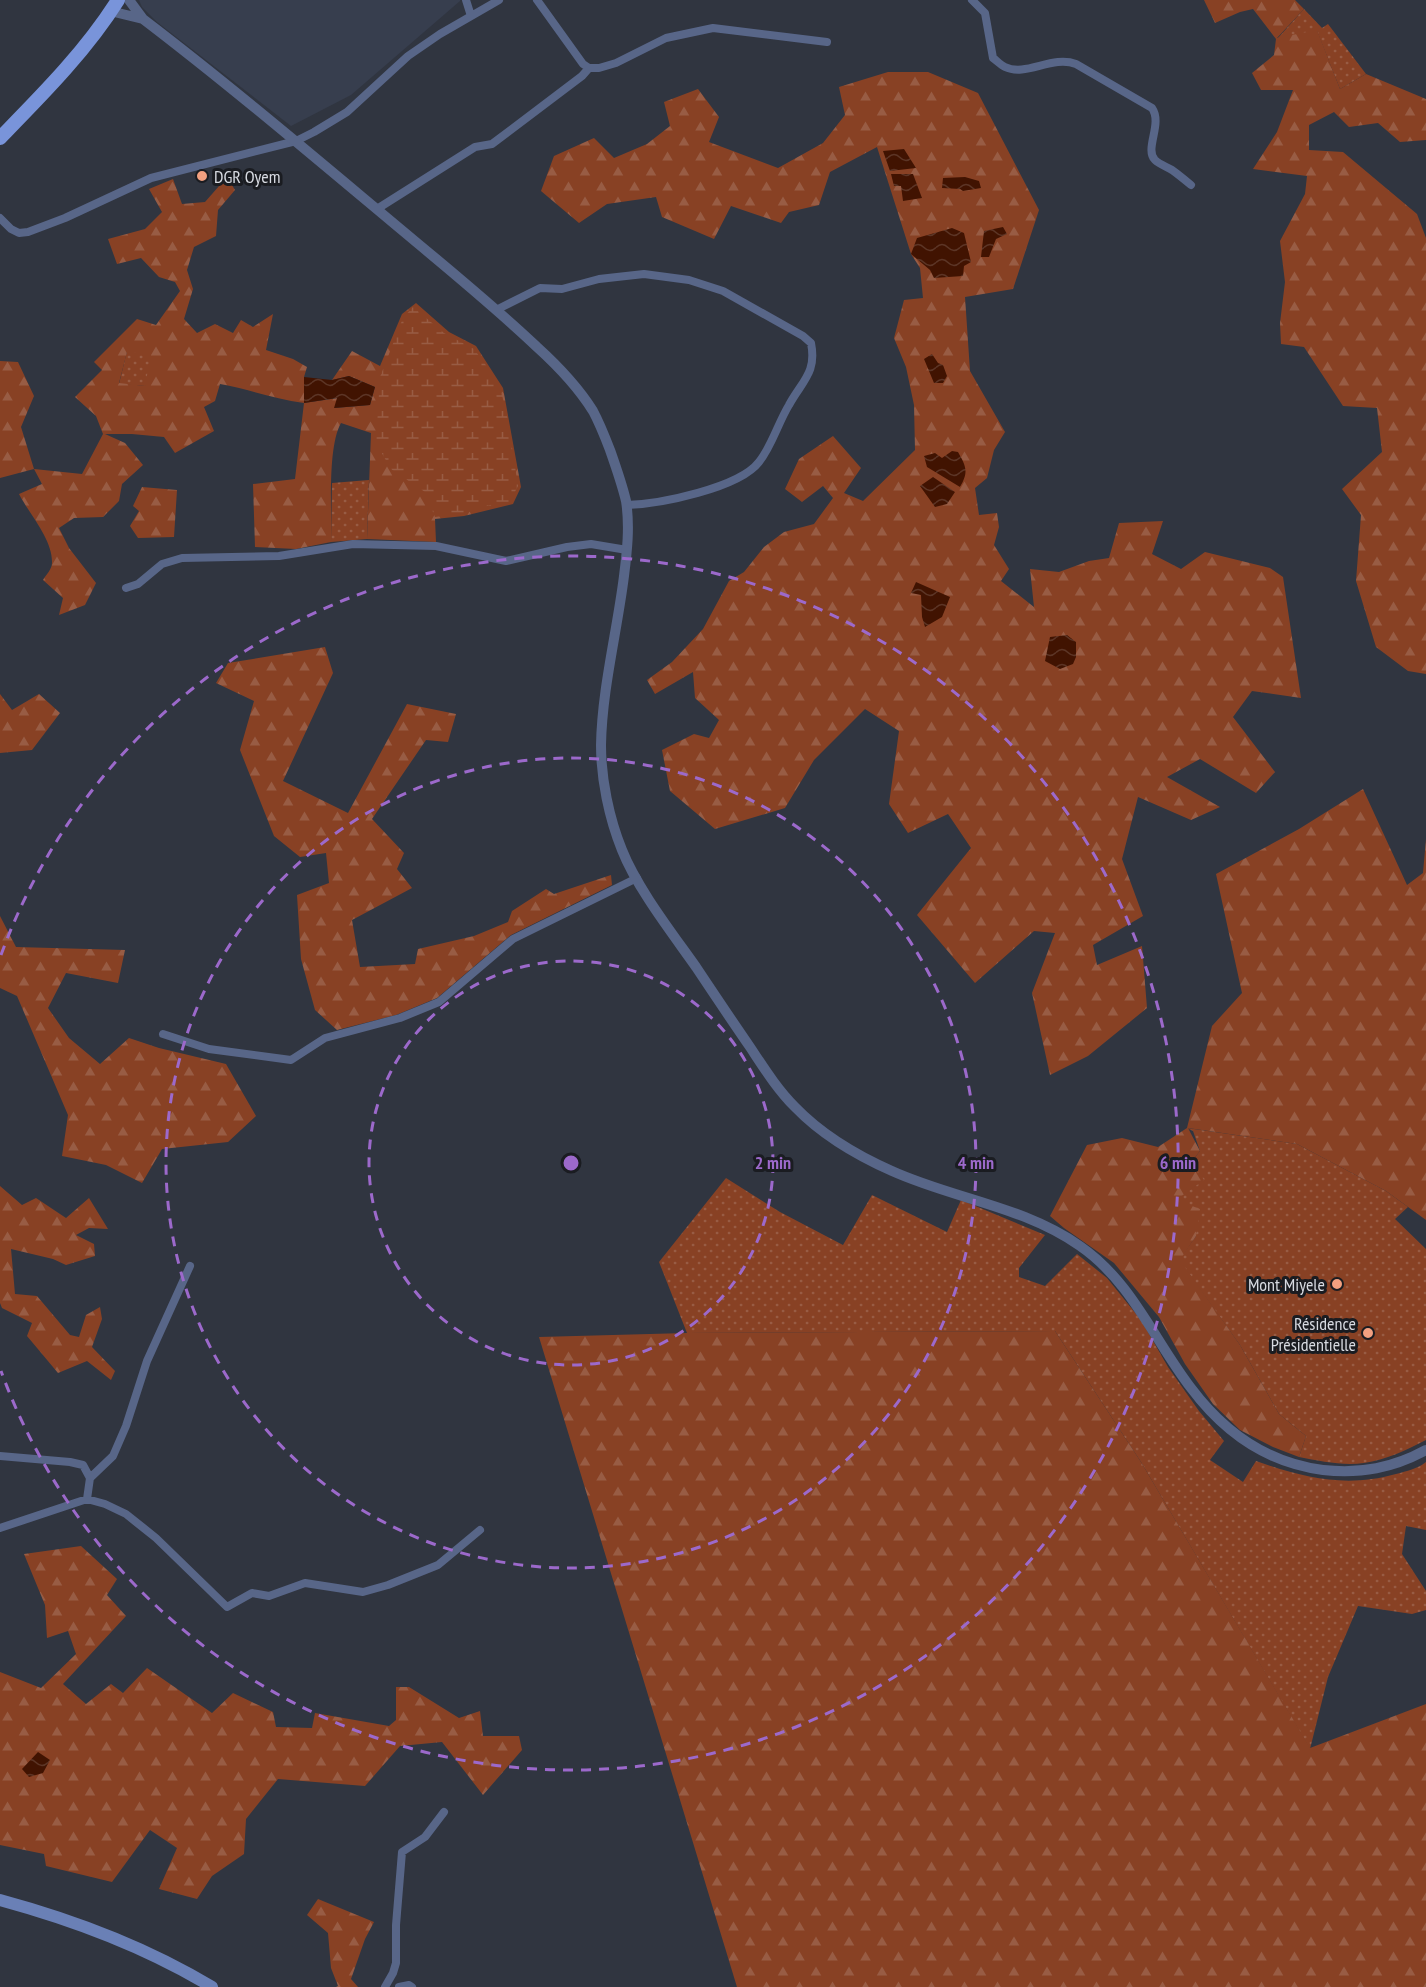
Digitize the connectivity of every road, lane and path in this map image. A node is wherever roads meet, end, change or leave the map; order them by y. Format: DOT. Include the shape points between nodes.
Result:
graph roads {
  1 [pos="129,0"];
  2 [pos="466,0"];
  3 [pos="499,0"];
  4 [pos="537,0"];
  5 [pos="972,0"];
  6 [pos="114,6"];
  7 [pos="471,16"];
  8 [pos="143,18"];
  9 [pos="827,42"];
  10 [pos="589,68"];
  11 [pos="0,138"];
  12 [pos="296,141"];
  13 [pos="1191,185"];
  14 [pos="377,209"];
  15 [pos="0,218"];
  16 [pos="498,309"];
  17 [pos="627,505"];
  18 [pos="627,550"];
  19 [pos="126,588"];
  20 [pos="637,878"];
  21 [pos="163,1034"];
  22 [pos="190,1266"];
  23 [pos="1426,1450"];
  24 [pos="0,1456"];
  25 [pos="90,1478"];
  26 [pos="87,1499"];
  27 [pos="0,1528"];
  28 [pos="480,1530"];
  29 [pos="444,1812"];
  30 [pos="0,1900"];
  31 [pos="212,1987"];
  32 [pos="385,1987"];
  33 [pos="399,1987"];
  34 [pos="412,1987"];
  1 -- 8 [label="street"];
  2 -- 7 [label="street"];
  3 -- 7 [label="street"];
  4 -- 10 [label="street"];
  5 -- 13 [label="street" via="985,13 993,58 1004,67 1026,68 1068,61 1152,108 1157,119 1152,149 1155,161"];
  6 -- 8 [label="street"];
  6 -- 11 [label="main road" via="56,80"];
  7 -- 12 [label="street" via="408,56 346,112"];
  8 -- 12 [label="street"];
  9 -- 10 [label="street" via="713,28 666,39 616,63"];
  10 -- 14 [label="street" via="492,144 475,147"];
  12 -- 14 [label="street"];
  12 -- 15 [label="street" via="151,178 28,232 19,233"];
  14 -- 16 [label="street"];
  16 -- 17 [label="street" via="558,367 593,411 604,432"];
  16 -- 17 [label="street" via="540,288 562,289 599,279 644,274 689,280 723,291 812,343 813,365 753,469 699,493"];
  17 -- 18 [label="street"];
  18 -- 19 [label="street" via="591,544 506,561 436,546 353,544 279,556 182,558 162,564 138,584"];
  18 -- 20 [label="street" via="601,746 603,776 620,847"];
  20 -- 21 [label="street" via="513,939 439,1002 400,1018 325,1038 291,1060 209,1049"];
  20 -- 23 [label="street" via="776,1087 795,1107 821,1129 886,1169 1039,1222 1085,1249 1128,1293 1189,1387 1251,1446 1275,1458 1349,1473 1404,1462"];
  22 -- 25 [label="street" via="147,1361 113,1456"];
  24 -- 25 [label="street" via="83,1465"];
  25 -- 26 [label="street"];
  26 -- 27 [label="street"];
  26 -- 28 [label="street" via="126,1514 227,1607 252,1593 269,1596 304,1583 363,1592 388,1585 438,1565"];
  29 -- 32 [label="street" via="425,1837 402,1852 396,1963"];
  30 -- 31 [label="main road" via="87,1926"];
  33 -- 34 [label="street"];
}
